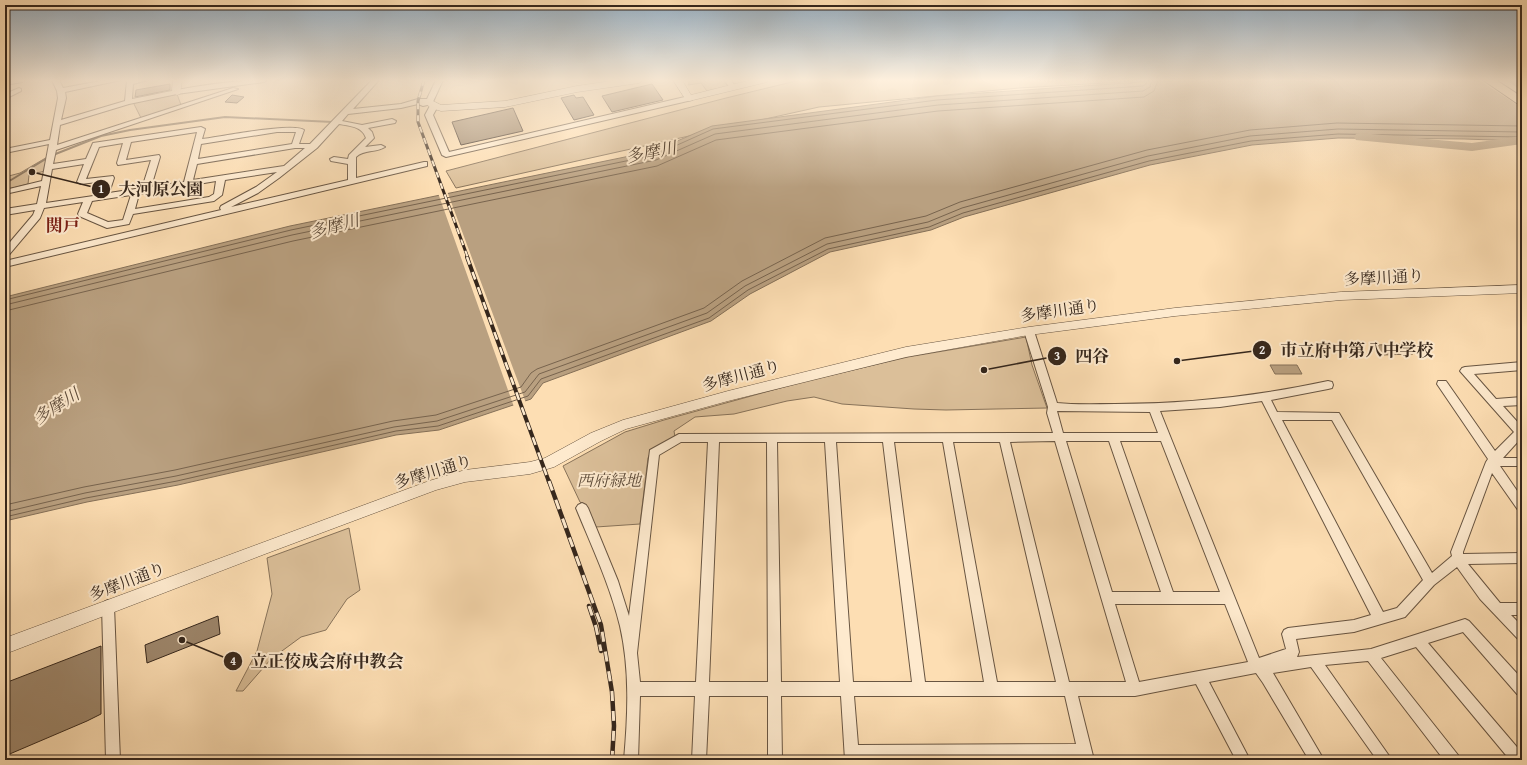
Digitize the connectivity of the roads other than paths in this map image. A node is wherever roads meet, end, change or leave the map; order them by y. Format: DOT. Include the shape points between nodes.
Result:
graph roads {
  1 [pos="59,116"];
  2 [pos="84,116"];
  3 [pos="160,116"];
  4 [pos="345,116"];
  5 [pos="429,116"];
  6 [pos="615,116"];
  7 [pos="392,121"];
  8 [pos="339,122"];
  9 [pos="57,124"];
  10 [pos="362,127"];
  11 [pos="128,140"];
  12 [pos="198,142"];
  13 [pos="295,146"];
  14 [pos="314,146"];
  15 [pos="381,148"];
  16 [pos="5,151"];
  17 [pos="358,151"];
  18 [pos="51,154"];
  19 [pos="334,159"];
  20 [pos="89,161"];
  21 [pos="193,162"];
  22 [pos="352,162"];
  23 [pos="424,164"];
  24 [pos="287,168"];
  25 [pos="221,178"];
  26 [pos="352,181"];
  27 [pos="46,182"];
  28 [pos="188,183"];
  29 [pos="149,189"];
  30 [pos="136,191"];
  31 [pos="5,192"];
  32 [pos="104,196"];
  33 [pos="88,198"];
  34 [pos="41,206"];
  35 [pos="5,212"];
  36 [pos="130,212"];
  37 [pos="210,215"];
  38 [pos="5,254"];
  39 [pos="5,264"];
  40 [pos="1522,289"];
  41 [pos="1029,331"];
  42 [pos="1522,366"];
  43 [pos="1442,384"];
  44 [pos="1328,385"];
  45 [pos="1265,398"];
  46 [pos="1522,401"];
  47 [pos="1494,403"];
  48 [pos="1053,407"];
  49 [pos="1154,409"];
  50 [pos="1275,416"];
  51 [pos="1521,434"];
  52 [pos="714,437"];
  53 [pos="830,437"];
  54 [pos="888,437"];
  55 [pos="947,437"];
  56 [pos="1004,437"];
  57 [pos="1059,437"];
  58 [pos="1113,437"];
  59 [pos="1166,437"];
  60 [pos="772,438"];
  61 [pos="1494,462"];
  62 [pos="1522,462"];
  63 [pos="1522,507"];
  64 [pos="582,508"];
  65 [pos="1522,558"];
  66 [pos="1458,559"];
  67 [pos="1430,581"];
  68 [pos="1169,596"];
  69 [pos="1108,598"];
  70 [pos="1229,598"];
  71 [pos="108,606"];
  72 [pos="1499,609"];
  73 [pos="1522,609"];
  74 [pos="1379,618"];
  75 [pos="1522,635"];
  76 [pos="1418,640"];
  77 [pos="5,646"];
  78 [pos="631,654"];
  79 [pos="1371,655"];
  80 [pos="1314,660"];
  81 [pos="1259,668"];
  82 [pos="1198,678"];
  83 [pos="633,689"];
  84 [pos="775,689"];
  85 [pos="919,689"];
  86 [pos="992,689"];
  87 [pos="1135,689"];
  88 [pos="1522,689"];
  89 [pos="702,690"];
  90 [pos="847,690"];
  91 [pos="1067,690"];
  92 [pos="851,756"];
  93 [pos="1086,756"];
  94 [pos="113,760"];
  95 [pos="631,760"];
  96 [pos="699,760"];
  97 [pos="775,760"];
  98 [pos="1243,760"];
  99 [pos="1317,760"];
  100 [pos="1385,760"];
  101 [pos="1453,760"];
  102 [pos="1519,760"];
  1 -- 9 [label="street"];
  2 -- 9 [label="street"];
  3 -- 18 [label="street"];
  4 -- 8 [label="street"];
  5 -- 6 [label="street" via="444,154 450,155"];
  7 -- 10 [label="street"];
  8 -- 10 [label="street"];
  8 -- 14 [label="street"];
  9 -- 18 [label="street"];
  10 -- 17 [label="street" via="370,138"];
  11 -- 12 [label="street" via="201,129"];
  11 -- 20 [label="street" via="96,145"];
  11 -- 29 [label="street" via="121,163 156,157"];
  12 -- 13 [label="street" via="276,130 300,130"];
  12 -- 21 [label="street"];
  13 -- 14 [label="street"];
  13 -- 21 [label="street"];
  14 -- 24 [label="street"];
  15 -- 17 [label="street"];
  16 -- 18 [label="street"];
  17 -- 22 [label="street" via="352,157"];
  18 -- 20 [label="street"];
  18 -- 27 [label="street"];
  19 -- 22 [label="street"];
  20 -- 32 [label="street" via="81,182 110,178"];
  21 -- 28 [label="street"];
  22 -- 26 [label="street"];
  23 -- 26 [label="street"];
  24 -- 25 [label="street"];
  24 -- 37 [label="street" via="258,189"];
  25 -- 28 [label="street"];
  25 -- 36 [label="street" via="218,195 211,199"];
  26 -- 37 [label="street"];
  27 -- 31 [label="street"];
  27 -- 34 [label="street"];
  28 -- 29 [label="street"];
  29 -- 30 [label="street"];
  30 -- 32 [label="street"];
  30 -- 36 [label="street"];
  32 -- 33 [label="street"];
  33 -- 34 [label="street"];
  33 -- 36 [label="street" via="82,214 107,225 126,222"];
  34 -- 35 [label="street"];
  34 -- 38 [label="street" via="37,216"];
  37 -- 39 [label="street"];
  40 -- 41 [label="street, 多摩川通り" via="1296,299"];
  41 -- 48 [label="street"];
  41 -- 71 [label="street, 多摩川通り" via="906,352 646,418 596,437 549,463 449,480"];
  42 -- 47 [label="street" via="1465,371"];
  43 -- 61 [label="street"];
  44 -- 45 [label="street"];
  45 -- 49 [label="street"];
  45 -- 50 [label="street"];
  46 -- 47 [label="street"];
  47 -- 51 [label="street"];
  48 -- 49 [label="street"];
  48 -- 57 [label="street" via="1052,413"];
  49 -- 59 [label="street"];
  50 -- 67 [label="street" via="1335,416"];
  50 -- 74 [label="street"];
  51 -- 61 [label="street"];
  52 -- 60 [label="street"];
  52 -- 78 [label="street" via="679,438 654,453"];
  52 -- 89 [label="street"];
  53 -- 54 [label="street"];
  53 -- 60 [label="street"];
  53 -- 90 [label="street"];
  54 -- 55 [label="street"];
  54 -- 85 [label="street"];
  55 -- 56 [label="street"];
  55 -- 86 [label="street"];
  56 -- 57 [label="street"];
  56 -- 91 [label="street"];
  57 -- 58 [label="street"];
  57 -- 69 [label="street"];
  58 -- 59 [label="street"];
  58 -- 68 [label="street"];
  59 -- 70 [label="street"];
  60 -- 84 [label="street"];
  61 -- 62 [label="street"];
  61 -- 63 [label="street"];
  61 -- 66 [label="street" via="1457,552"];
  64 -- 78 [label="street" via="626,625"];
  65 -- 66 [label="street"];
  66 -- 67 [label="street"];
  66 -- 72 [label="street" via="1465,572"];
  67 -- 74 [label="street" via="1400,612"];
  68 -- 69 [label="street"];
  68 -- 70 [label="street"];
  69 -- 87 [label="street"];
  70 -- 81 [label="street"];
  71 -- 77 [label="street, 多摩川通り"];
  71 -- 94 [label="street"];
  72 -- 73 [label="street"];
  72 -- 75 [label="street"];
  74 -- 81 [label="street" via="1354,626 1288,634 1293,652 1263,661"];
  76 -- 79 [label="street"];
  76 -- 88 [label="street" via="1466,625"];
  76 -- 102 [label="street"];
  78 -- 83 [label="street"];
  79 -- 80 [label="street"];
  79 -- 101 [label="street"];
  80 -- 81 [label="street"];
  80 -- 100 [label="street"];
  81 -- 82 [label="street"];
  81 -- 99 [label="street" via="1268,678"];
  82 -- 87 [label="street"];
  82 -- 98 [label="street"];
  83 -- 89 [label="street"];
  83 -- 95 [label="street"];
  84 -- 89 [label="street"];
  84 -- 90 [label="street"];
  84 -- 97 [label="street"];
  85 -- 86 [label="street"];
  85 -- 90 [label="street"];
  86 -- 91 [label="street"];
  87 -- 91 [label="street"];
  89 -- 96 [label="street"];
  90 -- 92 [label="street"];
  91 -- 93 [label="street"];
  92 -- 93 [label="street"];
}
